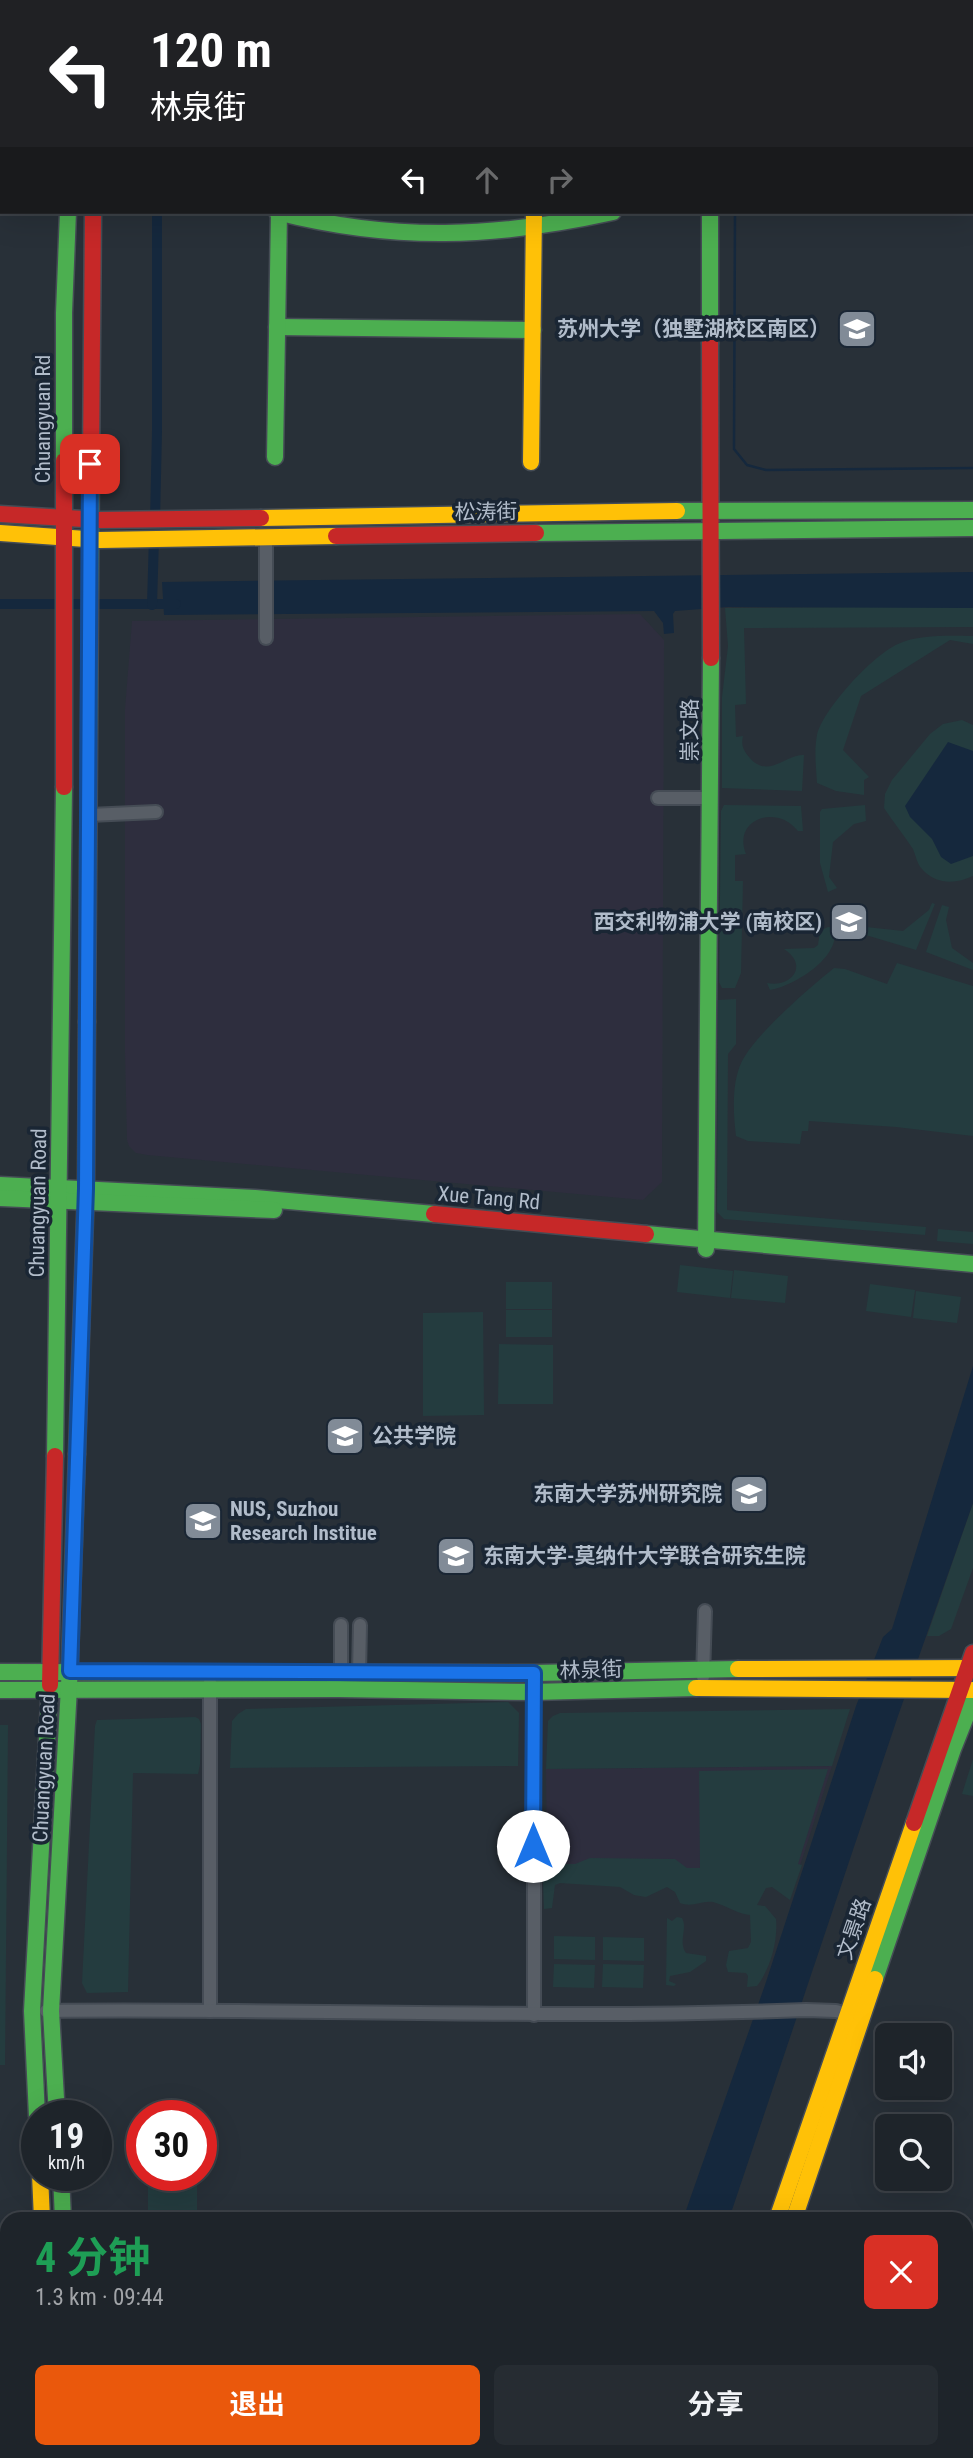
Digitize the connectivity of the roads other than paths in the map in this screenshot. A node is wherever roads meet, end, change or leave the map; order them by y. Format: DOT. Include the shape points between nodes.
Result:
graph roads {
  1 [pos="68,214"];
  2 [pos="93,214"];
  3 [pos="278,214"];
  4 [pos="286,214"];
  5 [pos="593,214"];
  6 [pos="701,214"];
  7 [pos="710,214"];
  8 [pos="534,220"];
  9 [pos="277,327"];
  10 [pos="533,330"];
  11 [pos="275,457"];
  12 [pos="531,462"];
  13 [pos="973,510"];
  14 [pos="706,511"];
  15 [pos="0,513"];
  16 [pos="64,518"];
  17 [pos="90,520"];
  18 [pos="973,528"];
  19 [pos="706,530"];
  20 [pos="0,533"];
  21 [pos="64,537"];
  22 [pos="267,537"];
  23 [pos="90,539"];
  24 [pos="65,626"];
  25 [pos="266,638"];
  26 [pos="661,798"];
  27 [pos="700,798"];
  28 [pos="156,812"];
  29 [pos="89,815"];
  30 [pos="0,1185"];
  31 [pos="60,1194"];
  32 [pos="86,1195"];
  33 [pos="0,1198"];
  34 [pos="702,1244"];
  35 [pos="973,1264"];
  36 [pos="973,1274"];
  37 [pos="705,1611"];
  38 [pos="341,1625"];
  39 [pos="360,1625"];
  40 [pos="971,1663"];
  41 [pos="51,1670"];
  42 [pos="703,1670"];
  43 [pos="70,1671"];
  44 [pos="0,1672"];
  45 [pos="210,1673"];
  46 [pos="341,1673"];
  47 [pos="359,1673"];
  48 [pos="534,1673"];
  49 [pos="703,1688"];
  50 [pos="49,1689"];
  51 [pos="69,1689"];
  52 [pos="0,1690"];
  53 [pos="209,1691"];
  54 [pos="532,1692"];
  55 [pos="969,1693"];
  56 [pos="32,2011"];
  57 [pos="51,2011"];
  58 [pos="210,2011"];
  59 [pos="846,2014"];
  60 [pos="534,2015"];
  61 [pos="36,2100"];
  62 [pos="56,2100"];
  63 [pos="41,2191"];
  64 [pos="62,2191"];
  65 [pos="42,2212"];
  66 [pos="63,2212"];
  67 [pos="779,2212"];
  68 [pos="796,2212"];
  1 -- 16 [label="main road, Chuangyuan Rd"];
  2 -- 17 [label="main road"];
  3 -- 9 [label="main road"];
  4 -- 8 [label="main road" via="335,226 405,234 467,234"];
  5 -- 8 [label="main road"];
  6 -- 14 [label="main road, 崇文路"];
  7 -- 14 [label="main road, 崇文路"];
  8 -- 10 [label="main road"];
  9 -- 10 [label="main road"];
  9 -- 11 [label="main road"];
  10 -- 12 [label="main road"];
  13 -- 14 [label="main road, 松涛街"];
  14 -- 17 [label="main road, 松涛街"];
  14 -- 19 [label="main road, 崇文路"];
  15 -- 16 [label="main road, 松涛街"];
  16 -- 17 [label="main road, 松涛街"];
  16 -- 21 [label="main road, Chuangyuan Rd"];
  17 -- 23 [label="main road"];
  18 -- 19 [label="main road, 松涛街"];
  19 -- 22 [label="main road, 松涛街"];
  19 -- 27 [label="main road, 崇文路"];
  20 -- 21 [label="main road, 松涛街"];
  21 -- 23 [label="main road, 松涛街"];
  21 -- 24 [label="main road, Chuangyuan Rd"];
  22 -- 23 [label="main road, 松涛街"];
  22 -- 25 [label="street"];
  23 -- 29 [label="main road, Chuangyuan Road"];
  24 -- 31 [label="main road, Chuangyuan Road"];
  26 -- 27 [label="street"];
  27 -- 34 [label="main road, 崇文路"];
  28 -- 29 [label="street"];
  29 -- 32 [label="main road, Chuangyuan Road"];
  30 -- 31 [label="main road, Xue Tang Rd"];
  31 -- 32 [label="main road, Xue Tang Rd"];
  31 -- 33 [label="main road, Xue Tang Rd"];
  31 -- 41 [label="main road, Chuangyuan Road"];
  32 -- 34 [label="main road, Xue Tang Rd"];
  32 -- 43 [label="main road, Chuangyuan Road"];
  34 -- 35 [label="main road, Xue Tang Rd"];
  34 -- 36 [label="main road, Xue Tang Rd"];
  37 -- 42 [label="street"];
  38 -- 46 [label="street"];
  39 -- 47 [label="street"];
  40 -- 42 [label="main road, 林泉街" via="924,1668"];
  40 -- 55 [label="main road, 文景路"];
  41 -- 43 [label="main road, 林泉街"];
  41 -- 44 [label="main road, 林泉街"];
  41 -- 50 [label="main road, Chuangyuan Road"];
  42 -- 48 [label="main road, 林泉街"];
  42 -- 49 [label="street"];
  43 -- 45 [label="main road, 林泉街"];
  43 -- 51 [label="main road, Chuangyuan Road"];
  45 -- 46 [label="main road, 林泉街"];
  45 -- 53 [label="street"];
  46 -- 47 [label="main road, 林泉街"];
  47 -- 48 [label="main road, 林泉街"];
  48 -- 54 [label="street"];
  49 -- 54 [label="main road, 林泉街"];
  49 -- 55 [label="main road, 林泉街"];
  50 -- 51 [label="main road, 林泉街"];
  50 -- 52 [label="main road, 林泉街"];
  50 -- 56 [label="main road, Chuangyuan Road"];
  51 -- 53 [label="main road, 林泉街"];
  51 -- 57 [label="main road, Chuangyuan Road"];
  53 -- 54 [label="main road, 林泉街"];
  53 -- 58 [label="street"];
  54 -- 60 [label="street"];
  55 -- 59 [label="main road, 文景路"];
  55 -- 68 [label="main road, 文景路"];
  56 -- 57 [label="street"];
  56 -- 61 [label="main road, Chuangyuan Road"];
  57 -- 58 [label="street"];
  57 -- 62 [label="main road, Chuangyuan Road"];
  58 -- 60 [label="street"];
  59 -- 60 [label="street" via="806,2010"];
  59 -- 67 [label="main road, 文景路"];
  63 -- 65 [label="main road"];
  64 -- 66 [label="main road"];
}
